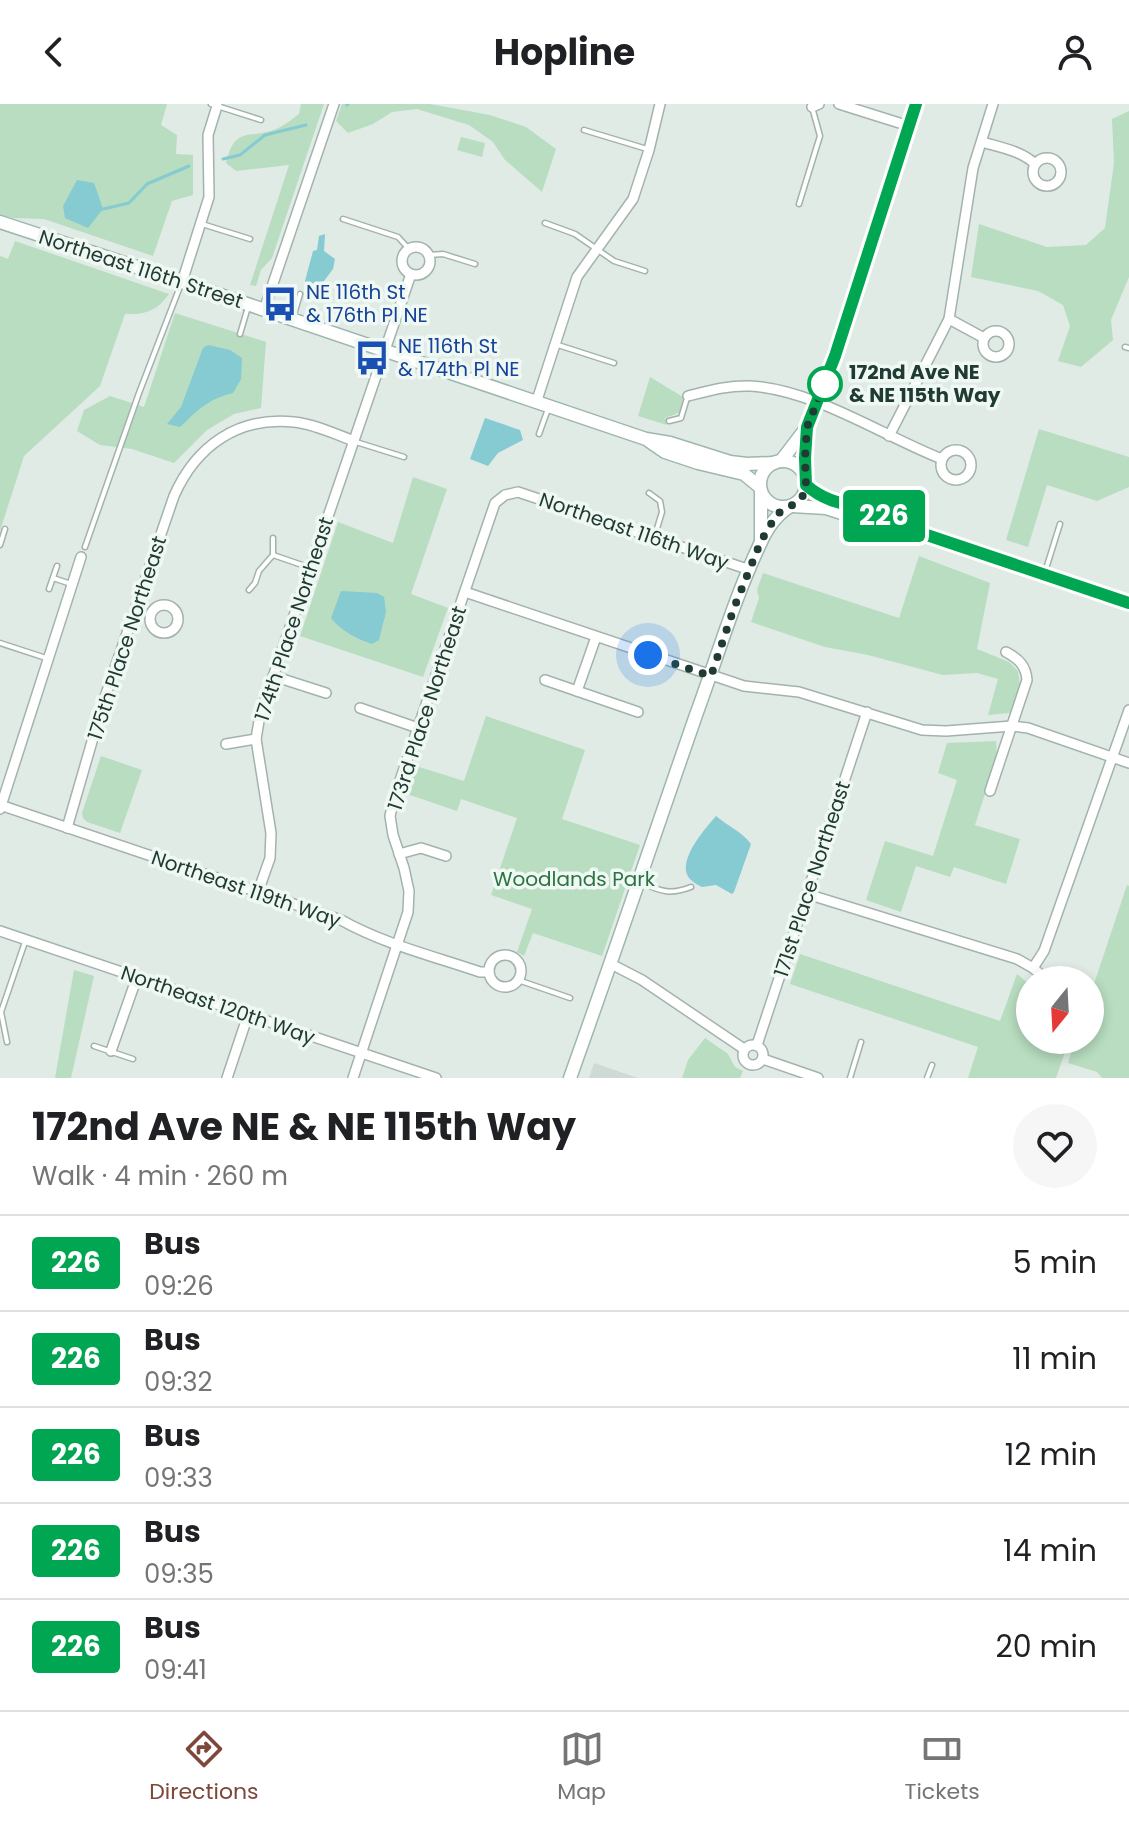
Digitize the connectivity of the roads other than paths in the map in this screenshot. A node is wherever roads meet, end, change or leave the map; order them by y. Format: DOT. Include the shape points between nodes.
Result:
graph roads {
  1 [pos="334,104"];
  2 [pos="660,104"];
  3 [pos="839,104"];
  4 [pos="916,104"];
  5 [pos="993,104"];
  6 [pos="214,105"];
  7 [pos="816,105"];
  8 [pos="261,120"];
  9 [pos="909,126"];
  10 [pos="584,130"];
  11 [pos="982,142"];
  12 [pos="649,150"];
  13 [pos="1035,164"];
  14 [pos="799,204"];
  15 [pos="343,219"];
  16 [pos="0,222"];
  17 [pos="545,223"];
  18 [pos="202,224"];
  19 [pos="250,239"];
  20 [pos="409,249"];
  21 [pos="596,249"];
  22 [pos="429,255"];
  23 [pos="475,264"];
  24 [pos="645,271"];
  25 [pos="411,274"];
  26 [pos="182,282"];
  27 [pos="300,294"];
  28 [pos="249,305"];
  29 [pos="264,310"];
  30 [pos="949,319"];
  31 [pos="293,320"];
  32 [pos="240,334"];
  33 [pos="984,338"];
  34 [pos="556,344"];
  35 [pos="386,351"];
  36 [pos="614,363"];
  37 [pos="688,396"];
  38 [pos="818,404"];
  39 [pos="542,405"];
  40 [pos="669,421"];
  41 [pos="807,427"];
  42 [pos="539,434"];
  43 [pos="889,436"];
  44 [pos="646,439"];
  45 [pos="354,441"];
  46 [pos="404,457"];
  47 [pos="942,459"];
  48 [pos="778,462"];
  49 [pos="806,481"];
  50 [pos="760,488"];
  51 [pos="518,492"];
  52 [pos="649,493"];
  53 [pos="791,506"];
  54 [pos="1060,524"];
  55 [pos="903,527"];
  56 [pos="5,529"];
  57 [pos="273,538"];
  58 [pos="654,538"];
  59 [pos="761,541"];
  60 [pos="0,545"];
  61 [pos="83,552"];
  62 [pos="273,555"];
  63 [pos="57,566"];
  64 [pos="310,568"];
  65 [pos="750,570"];
  66 [pos="1044,575"];
  67 [pos="53,578"];
  68 [pos="73,585"];
  69 [pos="49,589"];
  70 [pos="249,590"];
  71 [pos="465,592"];
  72 [pos="1129,603"];
  73 [pos="136,607"];
  74 [pos="151,614"];
  75 [pos="596,637"];
  76 [pos="0,643"];
  77 [pos="1006,652"];
  78 [pos="48,659"];
  79 [pos="273,676"];
  80 [pos="711,676"];
  81 [pos="545,680"];
  82 [pos="577,691"];
  83 [pos="326,693"];
  84 [pos="360,708"];
  85 [pos="1129,710"];
  86 [pos="638,712"];
  87 [pos="867,712"];
  88 [pos="1012,726"];
  89 [pos="418,728"];
  90 [pos="256,739"];
  91 [pos="226,744"];
  92 [pos="1113,757"];
  93 [pos="1129,763"];
  94 [pos="990,791"];
  95 [pos="0,807"];
  96 [pos="67,828"];
  97 [pos="399,854"];
  98 [pos="446,856"];
  99 [pos="638,882"];
  100 [pos="691,887"];
  101 [pos="258,892"];
  102 [pos="807,894"];
  103 [pos="0,931"];
  104 [pos="25,940"];
  105 [pos="397,944"];
  106 [pos="611,964"];
  107 [pos="1029,966"];
  108 [pos="1034,966"];
  109 [pos="489,972"];
  110 [pos="137,977"];
  111 [pos="518,980"];
  112 [pos="570,998"];
  113 [pos="248,1015"];
  114 [pos="7,1042"];
  115 [pos="861,1042"];
  116 [pos="757,1045"];
  117 [pos="94,1046"];
  118 [pos="744,1049"];
  119 [pos="111,1051"];
  120 [pos="361,1053"];
  121 [pos="133,1059"];
  122 [pos="763,1059"];
  123 [pos="932,1065"];
  124 [pos="227,1078"];
  125 [pos="353,1078"];
  126 [pos="436,1078"];
  127 [pos="570,1078"];
  128 [pos="818,1078"];
  129 [pos="850,1078"];
  130 [pos="927,1078"];
  1 -- 29 [label="street"];
  2 -- 12 [label="street"];
  3 -- 9 [label="street"];
  4 -- 9 [label="street"];
  5 -- 11 [label="street"];
  6 -- 8 [label="lane"];
  6 -- 18 [label="street" via="208,135 209,197"];
  7 -- 14 [label="lane" via="820,136"];
  9 -- 38 [label="street"];
  10 -- 12 [label="lane"];
  11 -- 13 [label="street"];
  11 -- 30 [label="street" via="973,168"];
  12 -- 21 [label="street" via="633,199"];
  15 -- 20 [label="lane" via="398,237"];
  16 -- 26 [label="street, Northeast 116th Street"];
  17 -- 21 [label="lane"];
  18 -- 19 [label="lane"];
  18 -- 26 [label="street"];
  20 -- 22 [label="street" via="421,248"];
  20 -- 25 [label="street" via="402,261"];
  21 -- 24 [label="lane"];
  21 -- 34 [label="street" via="577,277"];
  22 -- 23 [label="lane"];
  22 -- 25 [label="street" via="427,270"];
  25 -- 35 [label="street, 174th Place Northeast"];
  26 -- 28 [label="street, Northeast 116th Street"];
  26 -- 61 [label="lane"];
  27 -- 31 [label="lane"];
  28 -- 29 [label="street, Northeast 116th Street"];
  28 -- 32 [label="lane"];
  29 -- 31 [label="street, Northeast 116th Street"];
  30 -- 33 [label="street"];
  30 -- 43 [label="street"];
  31 -- 35 [label="street, Northeast 116th Street"];
  34 -- 36 [label="lane"];
  34 -- 39 [label="street"];
  35 -- 39 [label="street, Northeast 116th Street"];
  35 -- 45 [label="street, 174th Place Northeast"];
  37 -- 38 [label="street" via="748,386"];
  37 -- 40 [label="lane" via="681,418"];
  38 -- 41 [label="street"];
  38 -- 43 [label="street"];
  39 -- 42 [label="lane"];
  39 -- 44 [label="street, Northeast 116th Street"];
  41 -- 48 [label="street"];
  41 -- 49 [label="street"];
  43 -- 47 [label="street"];
  44 -- 48 [label="street, Northeast 116th Street" via="730,462"];
  44 -- 50 [label="street, Northeast 116th Street" via="665,452 744,474"];
  45 -- 46 [label="lane"];
  45 -- 64 [label="street, 174th Place Northeast"];
  45 -- 73 [label="street, 175th Place Northeast" via="293,422 258,423 217,440 188,469 174,496"];
  48 -- 49 [label="street" via="796,465"];
  48 -- 50 [label="street" via="765,470"];
  49 -- 53 [label="street" via="804,494"];
  49 -- 55 [label="street" via="831,502 888,517"];
  50 -- 53 [label="street" via="775,506"];
  50 -- 59 [label="street"];
  51 -- 58 [label="street, Northeast 116th Way"];
  51 -- 71 [label="street, 173rd Place Northeast" via="495,503"];
  52 -- 58 [label="lane" via="660,501 662,512"];
  53 -- 55 [label="street" via="826,508 886,527"];
  53 -- 59 [label="street" via="777,514"];
  54 -- 66 [label="lane"];
  55 -- 66 [label="street"];
  56 -- 60 [label="lane"];
  57 -- 62 [label="lane"];
  58 -- 65 [label="street, Northeast 116th Way"];
  59 -- 65 [label="street"];
  61 -- 68 [label="street"];
  62 -- 64 [label="lane"];
  62 -- 70 [label="lane"];
  63 -- 67 [label="lane"];
  64 -- 79 [label="street, 174th Place Northeast"];
  65 -- 80 [label="street"];
  66 -- 72 [label="street"];
  67 -- 68 [label="lane"];
  67 -- 69 [label="lane"];
  68 -- 78 [label="street"];
  71 -- 75 [label="street"];
  71 -- 89 [label="street, 173rd Place Northeast"];
  73 -- 74 [label="street"];
  73 -- 96 [label="street, 175th Place Northeast"];
  75 -- 80 [label="street"];
  75 -- 82 [label="street"];
  76 -- 78 [label="lane"];
  77 -- 88 [label="street" via="1026,673"];
  78 -- 95 [label="street"];
  79 -- 83 [label="street"];
  79 -- 90 [label="street, 174th Place Northeast"];
  80 -- 87 [label="street" via="799,692"];
  80 -- 99 [label="street"];
  81 -- 82 [label="street"];
  82 -- 86 [label="street"];
  84 -- 89 [label="street"];
  85 -- 92 [label="street"];
  87 -- 88 [label="street" via="922,730"];
  87 -- 102 [label="street, 171st Place Northeast"];
  88 -- 92 [label="street"];
  88 -- 94 [label="street"];
  89 -- 97 [label="street, 173rd Place Northeast" via="390,816"];
  90 -- 91 [label="street"];
  90 -- 101 [label="street, 174th Place Northeast" via="271,833 270,858"];
  92 -- 93 [label="street"];
  92 -- 108 [label="street"];
  95 -- 96 [label="street, Northeast 119th Way"];
  96 -- 101 [label="street, Northeast 119th Way"];
  97 -- 98 [label="street" via="421,848"];
  97 -- 105 [label="street, 173rd Place Northeast" via="409,891"];
  99 -- 100 [label="lane" via="667,893"];
  99 -- 106 [label="street"];
  101 -- 105 [label="street, Northeast 119th Way"];
  102 -- 107 [label="street"];
  102 -- 116 [label="street, 171st Place Northeast"];
  103 -- 104 [label="street, Northeast 120th Way"];
  104 -- 110 [label="street, Northeast 120th Way"];
  104 -- 114 [label="lane" via="1,1012"];
  105 -- 109 [label="street, Northeast 119th Way"];
  105 -- 120 [label="street, 173rd Place Northeast"];
  106 -- 118 [label="street"];
  106 -- 127 [label="street"];
  109 -- 111 [label="street, Northeast 119th Way" via="501,986"];
  109 -- 111 [label="street" via="492,962 507,956 520,965"];
  110 -- 113 [label="street, Northeast 120th Way"];
  110 -- 119 [label="street"];
  111 -- 112 [label="lane"];
  113 -- 120 [label="street, Northeast 120th Way"];
  113 -- 124 [label="street"];
  115 -- 129 [label="lane"];
  116 -- 118 [label="street"];
  116 -- 122 [label="street"];
  117 -- 119 [label="lane"];
  118 -- 122 [label="street" via="748,1064 755,1066"];
  119 -- 121 [label="lane"];
  120 -- 125 [label="street, 173rd Place Northeast"];
  120 -- 126 [label="street, Northeast 120th Way"];
  122 -- 128 [label="street"];
  123 -- 130 [label="lane"];
}
